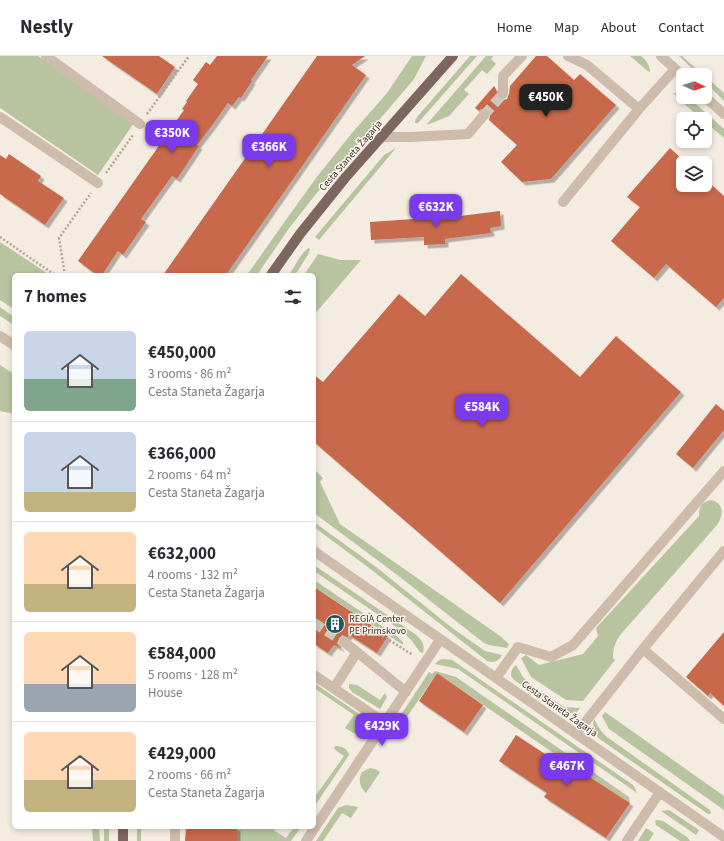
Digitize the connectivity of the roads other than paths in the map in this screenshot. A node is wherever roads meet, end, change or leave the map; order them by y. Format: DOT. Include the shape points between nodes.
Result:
graph roads {
  1 [pos="46,56"];
  2 [pos="453,56"];
  3 [pos="522,56"];
  4 [pos="568,56"];
  5 [pos="661,56"];
  6 [pos="676,69"];
  7 [pos="676,75"];
  8 [pos="503,94"];
  9 [pos="712,103"];
  10 [pos="639,109"];
  11 [pos="724,114"];
  12 [pos="484,115"];
  13 [pos="0,117"];
  14 [pos="140,124"];
  15 [pos="382,137"];
  16 [pos="98,183"];
  17 [pos="562,202"];
  18 [pos="272,273"];
  19 [pos="0,336"];
  20 [pos="12,344"];
  21 [pos="724,470"];
  22 [pos="724,551"];
  23 [pos="316,552"];
  24 [pos="440,640"];
  25 [pos="344,642"];
  26 [pos="643,648"];
  27 [pos="357,652"];
  28 [pos="316,676"];
  29 [pos="496,678"];
  30 [pos="334,688"];
  31 [pos="406,692"];
  32 [pos="724,719"];
  33 [pos="385,723"];
  34 [pos="576,734"];
  35 [pos="660,792"];
  36 [pos="316,826"];
  37 [pos="123,829"];
  38 [pos="175,829"];
  39 [pos="314,829"];
  40 [pos="724,837"];
  41 [pos="124,841"];
  42 [pos="175,841"];
  43 [pos="306,841"];
  44 [pos="627,841"];
  1 -- 14 [label="street"];
  2 -- 15 [label="main road, Cesta Staneta Žagarja"];
  3 -- 8 [label="street" via="503,76"];
  4 -- 10 [label="street" via="588,65"];
  5 -- 6 [label="street"];
  7 -- 10 [label="street"];
  9 -- 11 [label="street"];
  10 -- 17 [label="street"];
  12 -- 15 [label="street" via="468,134"];
  13 -- 16 [label="street"];
  15 -- 18 [label="main road, Cesta Staneta Žagarja" via="345,178"];
  19 -- 20 [label="street"];
  21 -- 29 [label="street" via="573,646 550,657 518,647"];
  22 -- 26 [label="street"];
  23 -- 24 [label="street, Cesta Staneta Žagarja"];
  24 -- 29 [label="street, Cesta Staneta Žagarja"];
  24 -- 31 [label="street"];
  25 -- 27 [label="street"];
  26 -- 32 [label="street"];
  26 -- 34 [label="street"];
  27 -- 30 [label="street"];
  27 -- 31 [label="street"];
  28 -- 30 [label="street"];
  29 -- 34 [label="street, Cesta Staneta Žagarja"];
  30 -- 33 [label="street"];
  31 -- 33 [label="street"];
  33 -- 36 [label="street"];
  34 -- 35 [label="street, Cesta Staneta Žagarja"];
  35 -- 40 [label="street, Cesta Staneta Žagarja"];
  35 -- 44 [label="street"];
  37 -- 41 [label="main road"];
  38 -- 42 [label="street"];
  39 -- 43 [label="street"];
}
